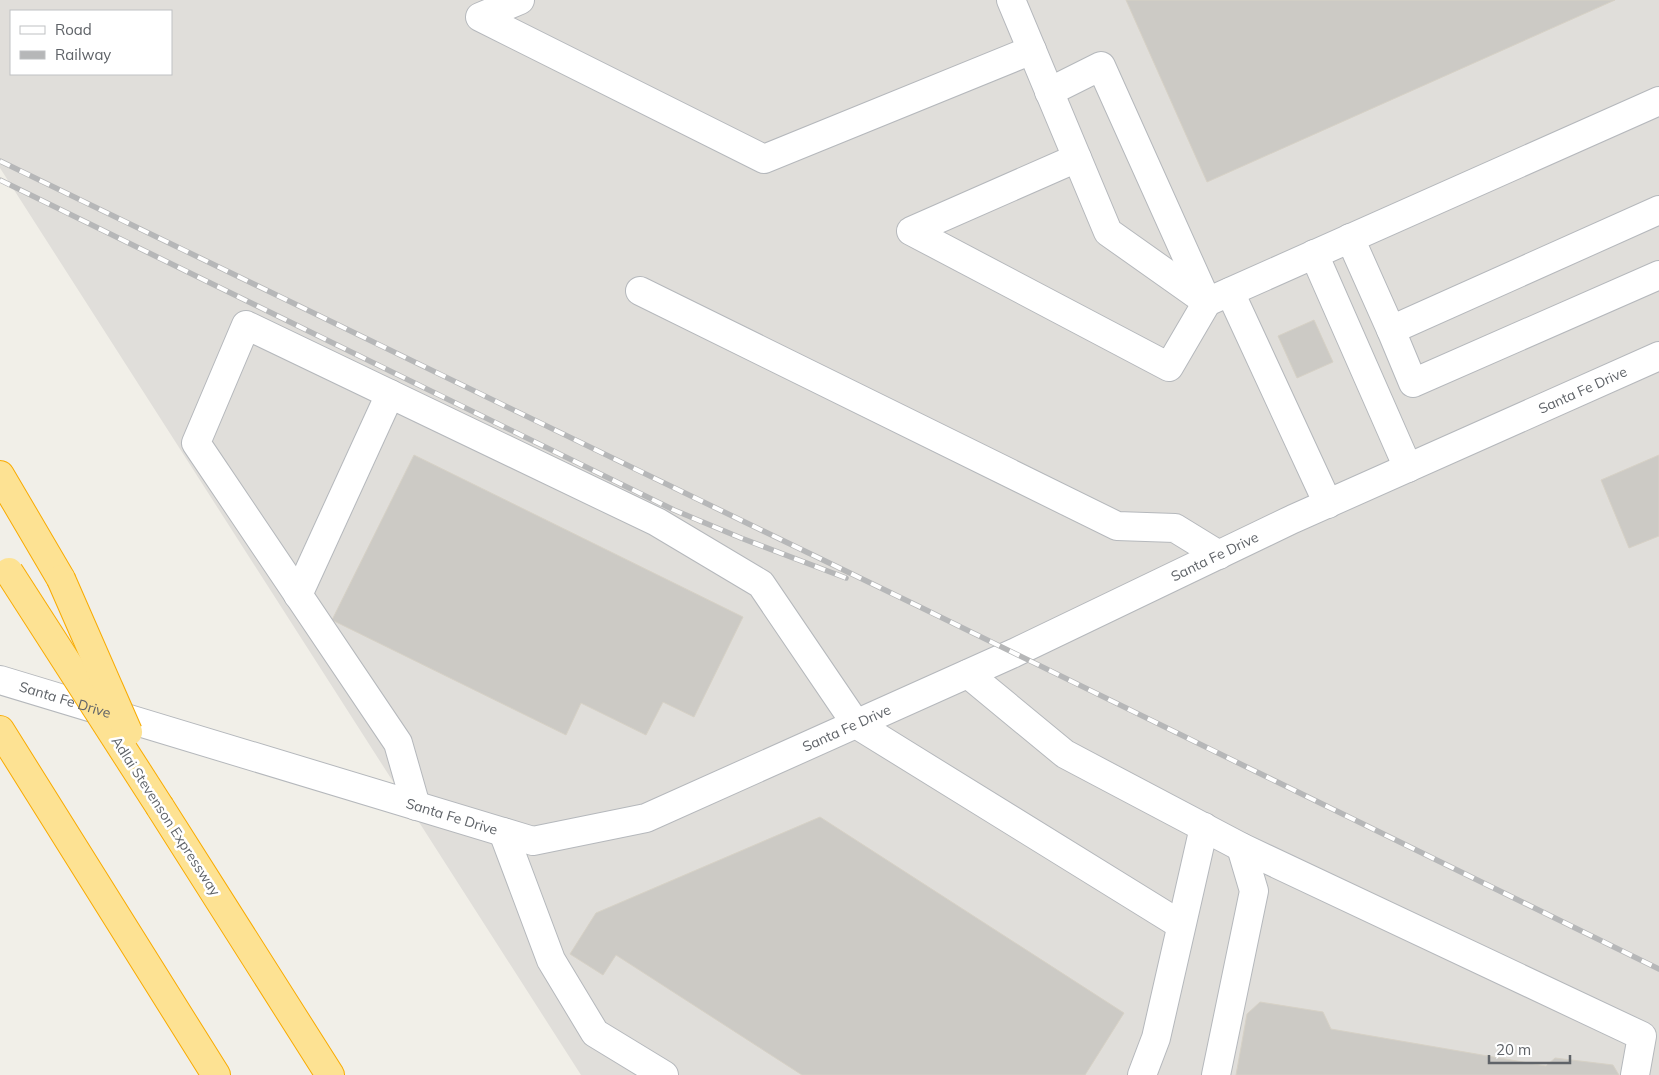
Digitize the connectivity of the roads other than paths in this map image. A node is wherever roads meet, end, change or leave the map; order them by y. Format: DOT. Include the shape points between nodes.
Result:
graph roads {
  1 [pos="520,0"];
  2 [pos="1011,0"];
  3 [pos="1032,50"];
  4 [pos="1049,92"];
  5 [pos="1659,101"];
  6 [pos="1077,158"];
  7 [pos="1659,210"];
  8 [pos="1350,238"];
  9 [pos="1314,254"];
  10 [pos="1659,274"];
  11 [pos="640,291"];
  12 [pos="1219,297"];
  13 [pos="1391,330"];
  14 [pos="1659,356"];
  15 [pos="390,394"];
  16 [pos="1408,468"];
  17 [pos="0,476"];
  18 [pos="1328,504"];
  19 [pos="1219,555"];
  20 [pos="5,565"];
  21 [pos="298,595"];
  22 [pos="968,674"];
  23 [pos="0,680"];
  24 [pos="856,724"];
  25 [pos="0,730"];
  26 [pos="416,806"];
  27 [pos="160,807"];
  28 [pos="1204,827"];
  29 [pos="503,832"];
  30 [pos="1241,847"];
  31 [pos="1181,925"];
  32 [pos="216,1075"];
  33 [pos="330,1075"];
  34 [pos="664,1075"];
  35 [pos="1142,1075"];
  36 [pos="1216,1075"];
  37 [pos="1635,1075"];
  1 -- 3 [label="street" via="480,17 764,159"];
  2 -- 3 [label="street"];
  3 -- 4 [label="street"];
  4 -- 6 [label="street"];
  4 -- 12 [label="street" via="1101,66"];
  5 -- 8 [label="street"];
  6 -- 12 [label="street" via="1108,232"];
  6 -- 12 [label="street" via="911,231 1169,366"];
  7 -- 13 [label="street"];
  8 -- 9 [label="street"];
  8 -- 13 [label="street"];
  9 -- 12 [label="street"];
  9 -- 16 [label="street"];
  10 -- 13 [label="street" via="1414,383"];
  11 -- 19 [label="street" via="1117,526 1175,528"];
  12 -- 18 [label="street"];
  14 -- 16 [label="street, Santa Fe Drive"];
  15 -- 21 [label="street"];
  15 -- 21 [label="street" via="246,324 196,443"];
  15 -- 24 [label="street" via="657,522 761,584"];
  16 -- 18 [label="street, Santa Fe Drive"];
  17 -- 27 [label="highway, bridge" via="61,579"];
  18 -- 19 [label="street, Santa Fe Drive"];
  19 -- 22 [label="street, Santa Fe Drive"];
  20 -- 27 [label="highway, Adlai Stevenson Expressway, bridge"];
  21 -- 26 [label="street" via="398,743"];
  22 -- 24 [label="street, Santa Fe Drive"];
  22 -- 28 [label="street" via="1065,754"];
  23 -- 26 [label="street, Santa Fe Drive"];
  24 -- 29 [label="street, Santa Fe Drive" via="646,818 533,841"];
  24 -- 31 [label="street"];
  25 -- 32 [label="highway"];
  26 -- 29 [label="street, Santa Fe Drive"];
  27 -- 33 [label="highway, Adlai Stevenson Expressway"];
  28 -- 30 [label="street"];
  28 -- 31 [label="street"];
  29 -- 34 [label="street" via="551,960 595,1033"];
  30 -- 36 [label="street" via="1254,891"];
  30 -- 37 [label="street" via="1642,1036"];
  31 -- 35 [label="street" via="1156,1038"];
}
